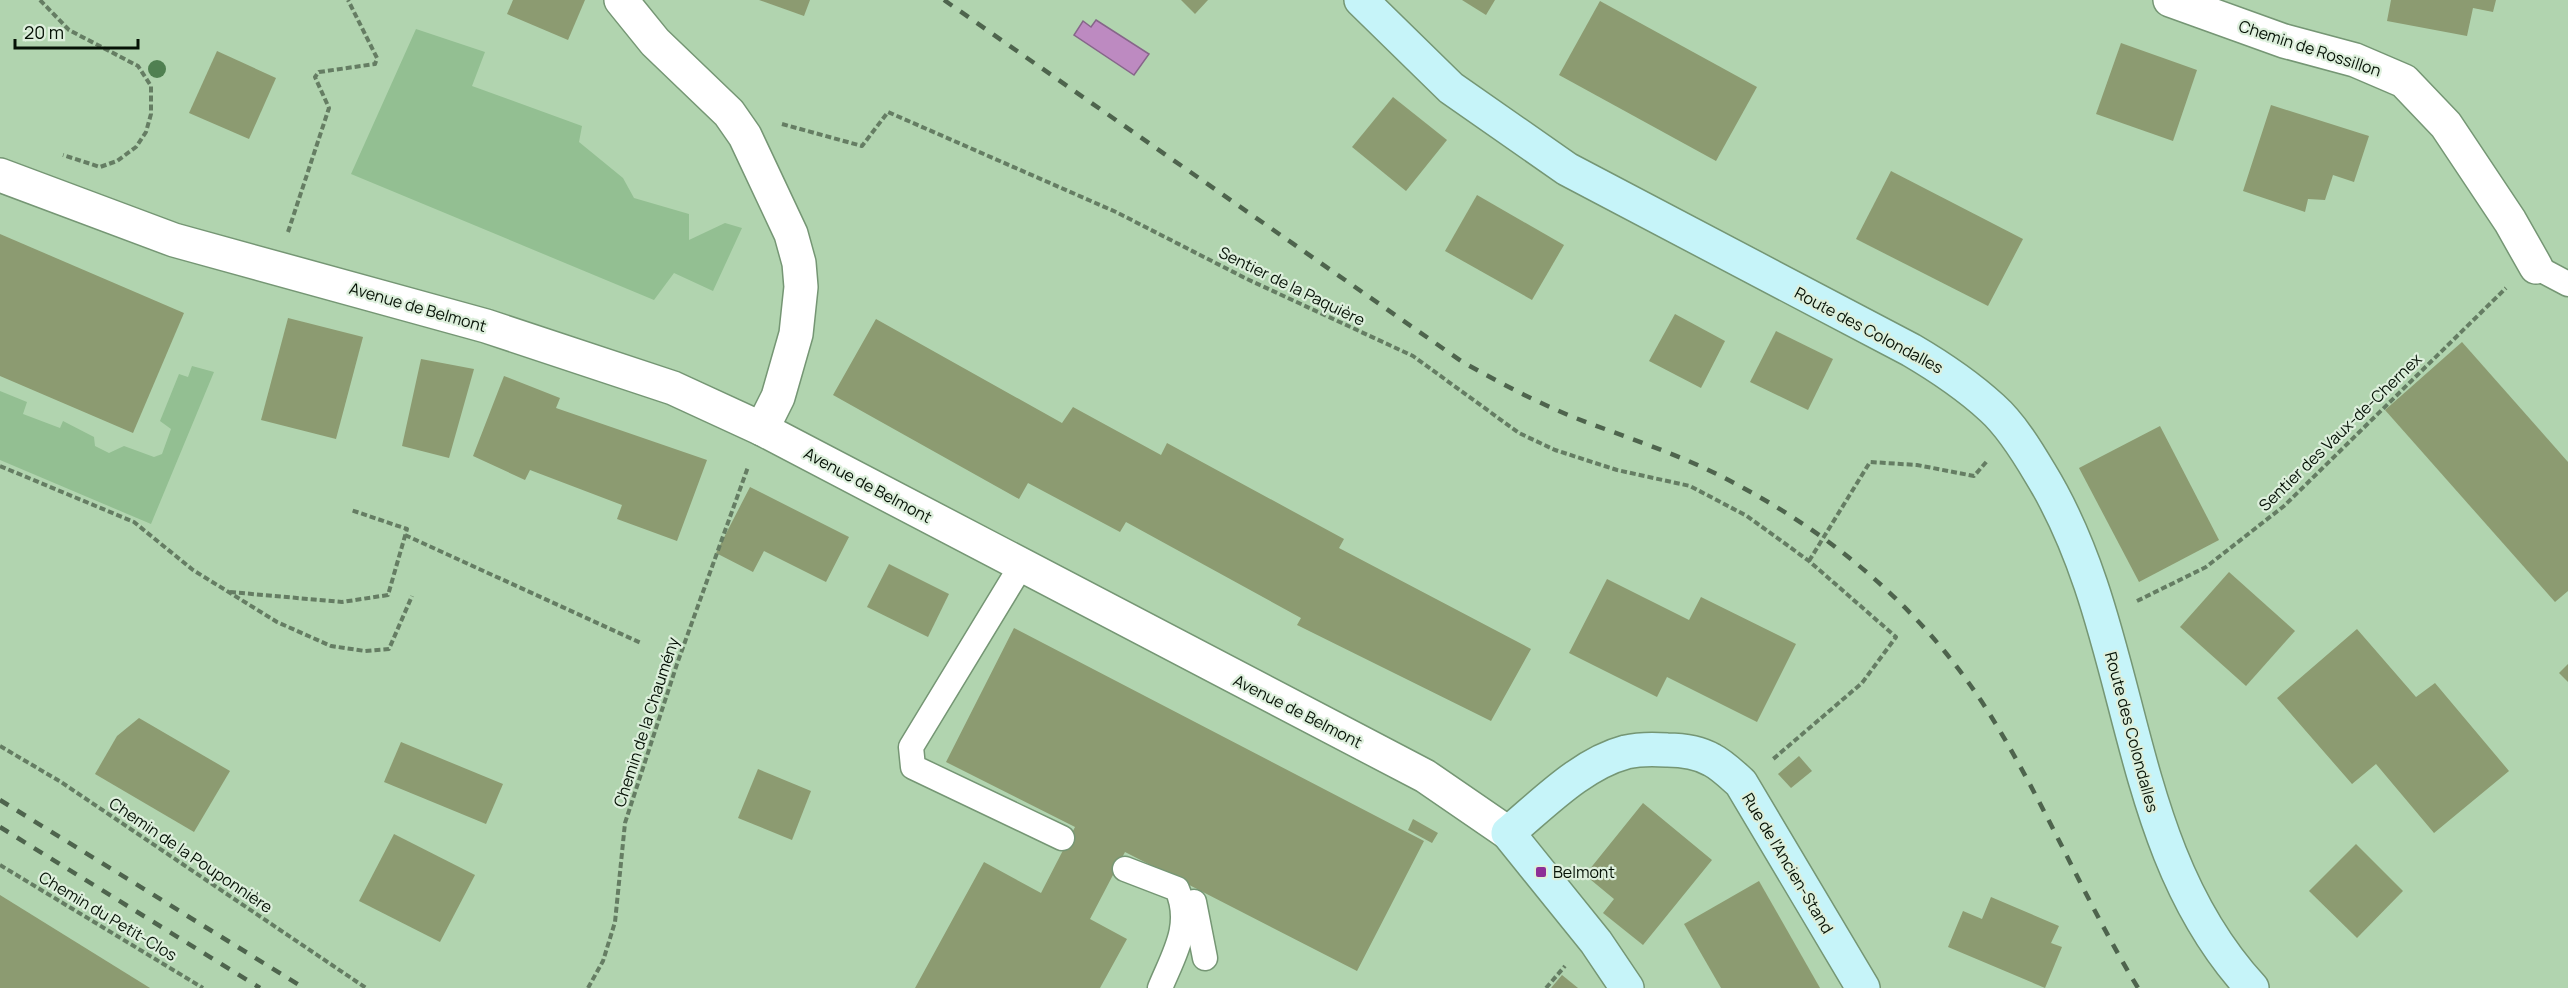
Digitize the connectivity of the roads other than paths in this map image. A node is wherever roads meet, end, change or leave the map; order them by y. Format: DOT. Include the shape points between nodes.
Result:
graph roads {
  1 [pos="621,0"];
  2 [pos="1361,0"];
  3 [pos="2170,0"];
  4 [pos="0,175"];
  5 [pos="2536,267"];
  6 [pos="2568,284"];
  7 [pos="762,429"];
  8 [pos="1021,566"];
  9 [pos="1508,833"];
  10 [pos="1062,838"];
  11 [pos="1125,869"];
  12 [pos="1177,889"];
  13 [pos="1205,958"];
  14 [pos="1160,988"];
  15 [pos="1627,988"];
  16 [pos="1863,988"];
  17 [pos="2252,988"];
  1 -- 7 [label="street" via="655,42 729,113 745,136 791,234 801,287 796,334 778,397"];
  2 -- 17 [label="street, Route des Colondalles" via="1451,88 1567,169 1911,350 1953,375 1994,409 2030,456 2063,510 2104,625 2155,819 2204,921"];
  3 -- 5 [label="street, Chemin de Rossillon" via="2284,41 2355,60 2404,81 2446,125"];
  4 -- 7 [label="street, Avenue de Belmont" via="174,240 486,326 651,381"];
  5 -- 6 [label="lane, Chemin de Rossillon"];
  7 -- 8 [label="street, Avenue de Belmont"];
  8 -- 9 [label="street, Avenue de Belmont" via="1425,776"];
  8 -- 10 [label="lane" via="911,747 914,767"];
  9 -- 15 [label="street, Avenue de Belmont" via="1596,942"];
  9 -- 16 [label="street, Rue de l'Ancien-Stand" via="1586,772 1626,752 1685,750 1702,755 1741,783"];
  11 -- 12 [label="lane"];
  12 -- 13 [label="lane" via="1192,896"];
  12 -- 14 [label="lane" via="1184,906 1184,928"];
}
